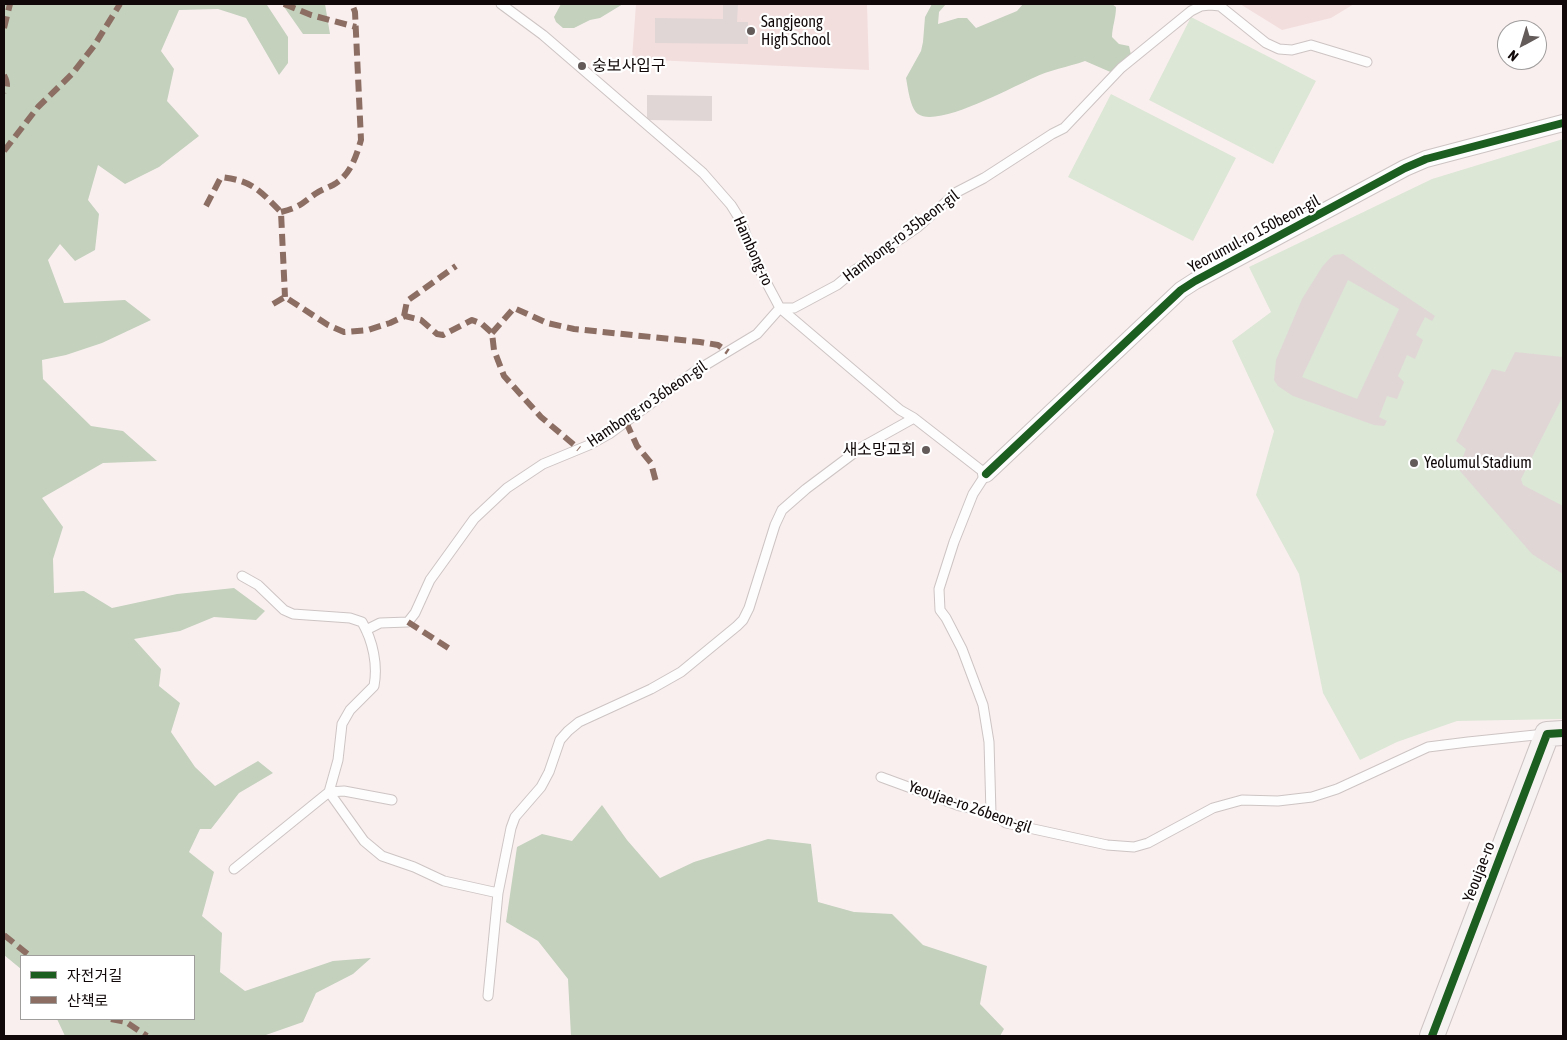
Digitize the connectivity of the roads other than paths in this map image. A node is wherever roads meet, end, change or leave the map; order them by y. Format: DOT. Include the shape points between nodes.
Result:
graph roads {
  1 [pos="500,4"];
  2 [pos="1367,62"];
  3 [pos="1563,122"];
  4 [pos="780,308"];
  5 [pos="914,418"];
  6 [pos="986,474"];
  7 [pos="242,576"];
  8 [pos="366,630"];
  9 [pos="1555,734"];
  10 [pos="881,777"];
  11 [pos="329,792"];
  12 [pos="392,800"];
  13 [pos="992,814"];
  14 [pos="234,869"];
  15 [pos="498,893"];
  16 [pos="488,996"];
  17 [pos="1432,1036"];
  1 -- 4 [label="lane, Hambong-ro" via="543,35 703,173 732,204 756,263"];
  2 -- 4 [label="lane, Hambong-ro 35beon-gil" via="1311,45 1292,50 1279,49 1266,43 1220,6 1201,6 1121,68 1064,128 957,192 918,227 837,285 794,308"];
  3 -- 6 [label="street, Yeorumul-ro 150beon-gil" via="1419,162 1195,281"];
  4 -- 5 [label="lane, Hambong-ro" via="900,410"];
  4 -- 8 [label="lane, Hambong-ro 36beon-gil" via="757,334 694,372 608,434 543,464 507,488 474,519 430,580 416,613 408,622 380,623"];
  5 -- 6 [label="lane, Hambong-ro"];
  5 -- 15 [label="lane" via="862,446 782,510 750,608 737,626 681,672 580,722 560,740 550,772 513,822"];
  6 -- 13 [label="lane, Yeorumul-ro 150beon-gil" via="973,494 938,589 940,610 962,649 983,706 989,742"];
  7 -- 8 [label="lane" via="293,614 350,618 362,622"];
  8 -- 11 [label="lane" via="376,663 374,686 350,710 342,724 338,760"];
  9 -- 13 [label="lane, Yeoujae-ro 26beon-gil" via="1428,747 1337,789 1312,797 1278,801 1242,800 1213,808 1134,847 1107,845 1006,823"];
  9 -- 17 [label="street, Yeoujae-ro"];
  10 -- 13 [label="lane, Yeoujae-ro 26beon-gil" via="960,806"];
  11 -- 12 [label="lane" via="344,791"];
  11 -- 14 [label="lane"];
  11 -- 15 [label="lane" via="364,841 382,856 444,881"];
  15 -- 16 [label="lane"];
}
